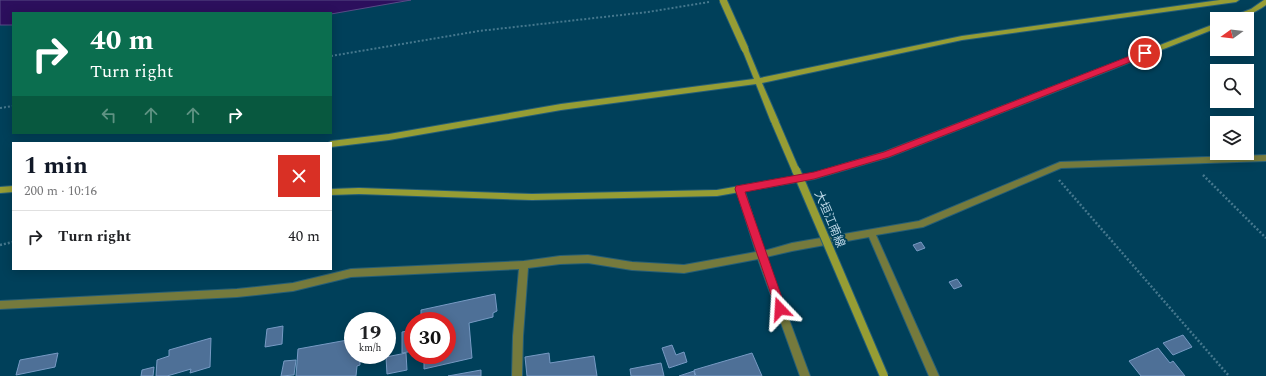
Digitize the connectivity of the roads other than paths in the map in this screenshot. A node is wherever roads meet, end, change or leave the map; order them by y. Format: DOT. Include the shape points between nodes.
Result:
graph roads {
  1 [pos="1236,0"];
  2 [pos="719,1"];
  3 [pos="1266,2"];
  4 [pos="1250,12"];
  5 [pos="1210,28"];
  6 [pos="757,81"];
  7 [pos="332,144"];
  8 [pos="1266,158"];
  9 [pos="12,189"];
  10 [pos="740,189"];
  11 [pos="0,190"];
  12 [pos="332,192"];
  13 [pos="871,233"];
  14 [pos="761,255"];
  15 [pos="524,265"];
  16 [pos="0,305"];
  17 [pos="517,376"];
  18 [pos="805,376"];
  19 [pos="884,376"];
  20 [pos="934,376"];
  1 -- 6 [label="main road" via="962,38"];
  2 -- 6 [label="main road, 大垣江南線, bridge" via="745,49"];
  3 -- 4 [label="main road"];
  5 -- 10 [label="main road" via="886,155 814,176"];
  6 -- 7 [label="main road" via="561,107"];
  6 -- 19 [label="main road, 大垣江南線, bridge"];
  8 -- 13 [label="street" via="1060,164 920,224"];
  9 -- 11 [label="main road"];
  10 -- 12 [label="main road" via="716,193 532,197"];
  10 -- 14 [label="street"];
  13 -- 14 [label="street"];
  13 -- 20 [label="street"];
  14 -- 15 [label="street" via="684,269 632,266 588,259"];
  14 -- 18 [label="street"];
  15 -- 16 [label="street" via="351,273 293,287 237,293"];
  15 -- 17 [label="street"];
}
